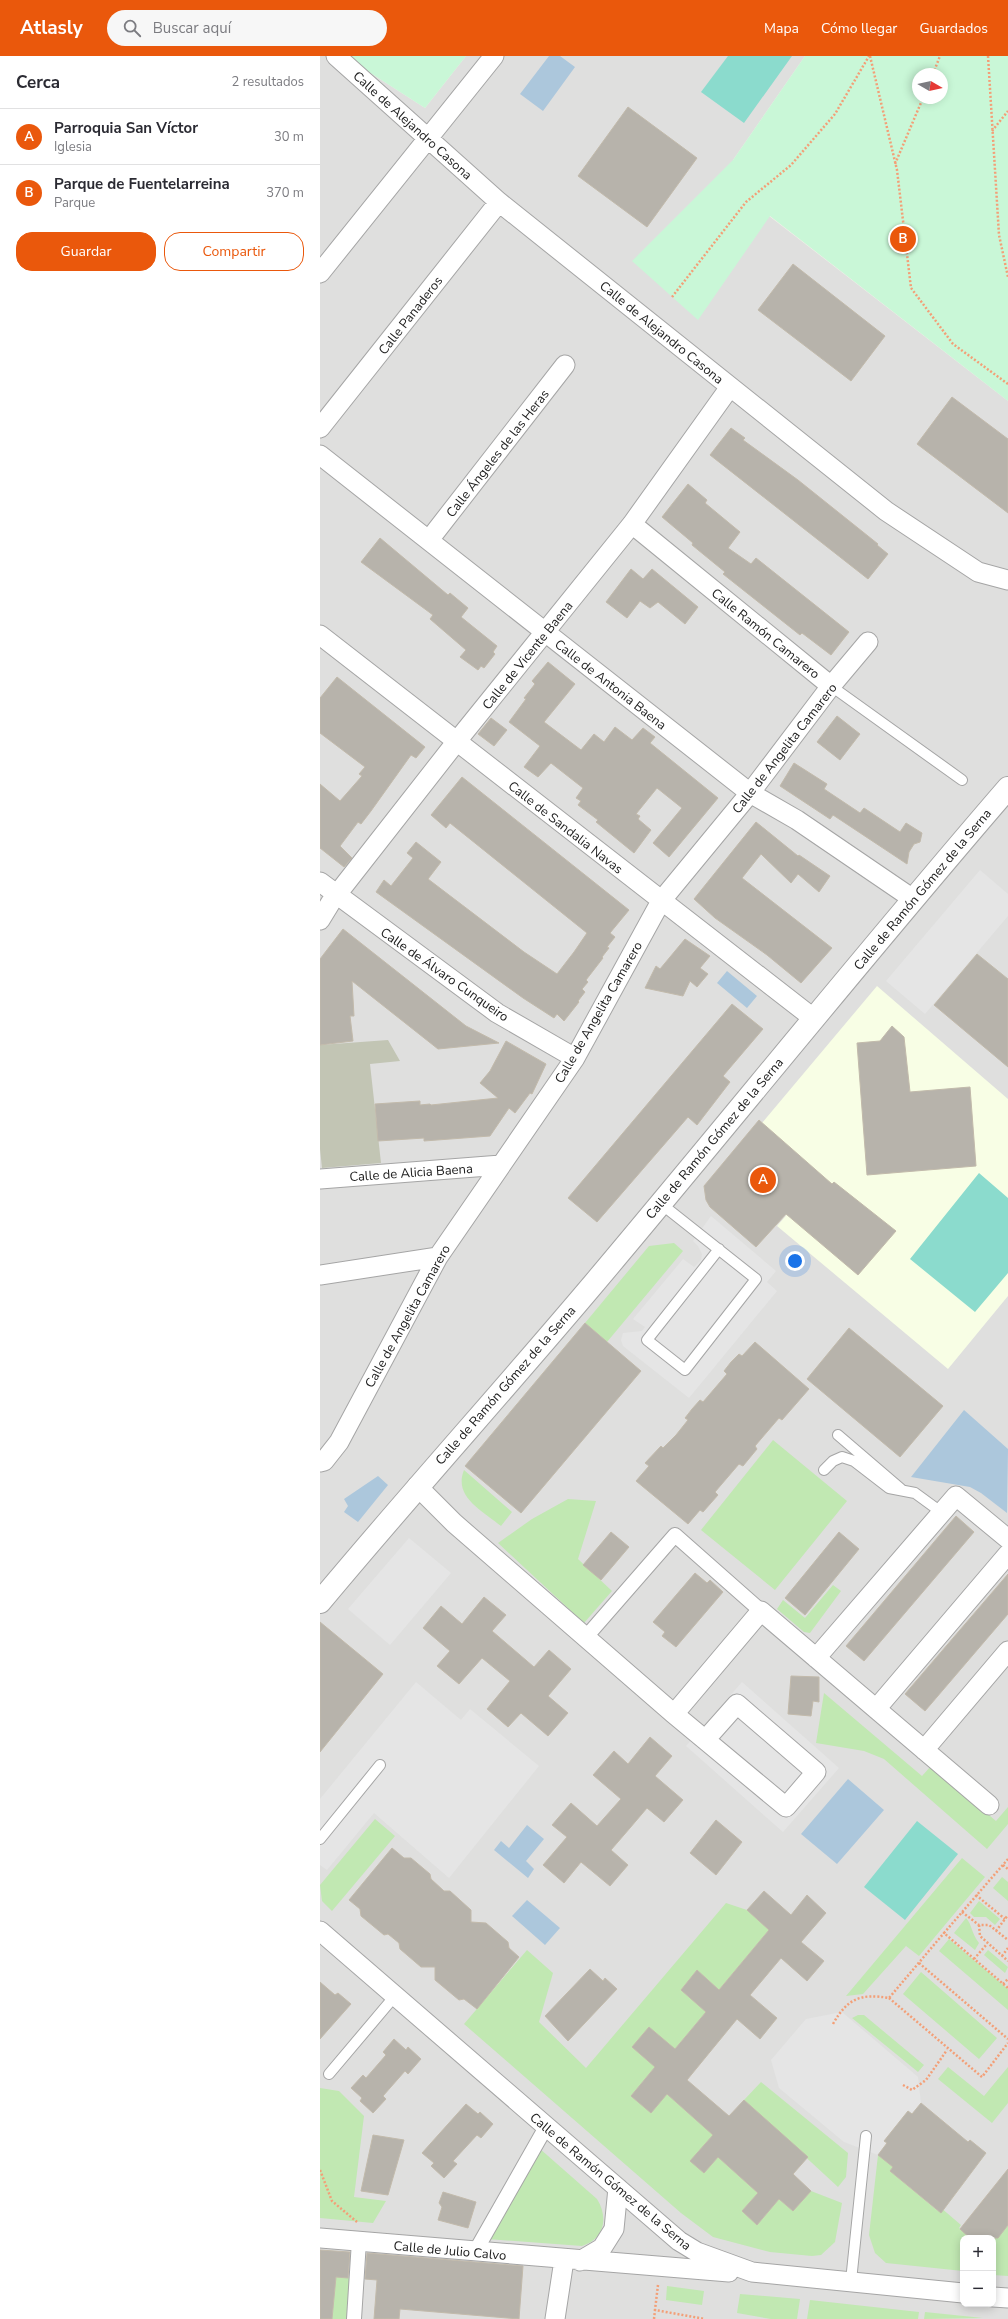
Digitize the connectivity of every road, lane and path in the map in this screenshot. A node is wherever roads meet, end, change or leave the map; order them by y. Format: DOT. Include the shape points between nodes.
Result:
graph roads {
  1 [pos="336,56"];
  2 [pos="494,56"];
  3 [pos="870,56"];
  4 [pos="940,56"];
  5 [pos="988,56"];
  6 [pos="935,68"];
  7 [pos="920,104"];
  8 [pos="1008,111"];
  9 [pos="992,131"];
  10 [pos="428,138"];
  11 [pos="895,164"];
  12 [pos="499,202"];
  13 [pos="320,273"];
  14 [pos="1008,277"];
  15 [pos="672,297"];
  16 [pos="565,365"];
  17 [pos="1008,384"];
  18 [pos="730,387"];
  19 [pos="320,428"];
  20 [pos="320,455"];
  21 [pos="632,524"];
  22 [pos="429,540"];
  23 [pos="1008,580"];
  24 [pos="544,632"];
  25 [pos="320,635"];
  26 [pos="868,642"];
  27 [pos="831,686"];
  28 [pos="457,741"];
  29 [pos="962,780"];
  30 [pos="1008,788"];
  31 [pos="750,793"];
  32 [pos="320,882"];
  33 [pos="336,896"];
  34 [pos="913,899"];
  35 [pos="661,901"];
  36 [pos="320,920"];
  37 [pos="813,1018"];
  38 [pos="575,1058"];
  39 [pos="501,1165"];
  40 [pos="320,1180"];
  41 [pos="660,1202"];
  42 [pos="719,1249"];
  43 [pos="438,1258"];
  44 [pos="320,1275"];
  45 [pos="838,1435"];
  46 [pos="320,1462"];
  47 [pos="824,1470"];
  48 [pos="417,1486"];
  49 [pos="904,1491"];
  50 [pos="941,1512"];
  51 [pos="1008,1539"];
  52 [pos="1008,1554"];
  53 [pos="320,1602"];
  54 [pos="761,1611"];
  55 [pos="586,1637"];
  56 [pos="1008,1651"];
  57 [pos="816,1658"];
  58 [pos="876,1709"];
  59 [pos="674,1714"];
  60 [pos="705,1740"];
  61 [pos="924,1750"];
  62 [pos="380,1765"];
  63 [pos="989,1806"];
  64 [pos="320,1839"];
  65 [pos="1008,1858"];
  66 [pos="1003,1865"];
  67 [pos="1008,1869"];
  68 [pos="976,1895"];
  69 [pos="962,1912"];
  70 [pos="1008,1915"];
  71 [pos="1005,1919"];
  72 [pos="979,1925"];
  73 [pos="320,1931"];
  74 [pos="996,1931"];
  75 [pos="944,1933"];
  76 [pos="1008,1940"];
  77 [pos="987,1944"];
  78 [pos="1008,1948"];
  79 [pos="1002,1956"];
  80 [pos="974,1959"];
  81 [pos="1008,1961"];
  82 [pos="919,1963"];
  83 [pos="1008,1979"];
  84 [pos="1004,1984"];
  85 [pos="1008,1988"];
  86 [pos="394,1997"];
  87 [pos="889,1998"];
  88 [pos="833,2024"];
  89 [pos="1008,2039"];
  90 [pos="1008,2043"];
  91 [pos="948,2050"];
  92 [pos="329,2074"];
  93 [pos="902,2085"];
  94 [pos="546,2127"];
  95 [pos="866,2136"];
  96 [pos="320,2170"];
  97 [pos="618,2188"];
  98 [pos="360,2233"];
  99 [pos="320,2238"];
  100 [pos="475,2252"];
  101 [pos="572,2260"];
  102 [pos="660,2266"];
  103 [pos="752,2272"];
  104 [pos="851,2281"];
  105 [pos="960,2293"];
  106 [pos="996,2297"];
  107 [pos="1008,2298"];
  108 [pos="656,2310"];
  109 [pos="354,2319"];
  110 [pos="555,2319"];
  111 [pos="654,2319"];
  112 [pos="706,2319"];
  1 -- 10 [label="street, Calle de Alejandro Casona"];
  2 -- 10 [label="street"];
  3 -- 11 [label="path"];
  3 -- 15 [label="path" via="835,114 791,165 746,202"];
  4 -- 6 [label="path"];
  5 -- 9 [label="path"];
  7 -- 11 [label="path"];
  8 -- 9 [label="path"];
  9 -- 14 [label="path" via="998,235"];
  10 -- 12 [label="street, Calle de Alejandro Casona"];
  10 -- 13 [label="street"];
  11 -- 17 [label="path" via="911,288 953,344"];
  12 -- 18 [label="street, Calle de Alejandro Casona"];
  12 -- 19 [label="street, Calle Panaderos"];
  16 -- 22 [label="street, Calle Ángeles de las Heras"];
  18 -- 21 [label="street, Calle de Vicente Baena"];
  18 -- 23 [label="street, Calle de Alejandro Casona" via="886,511 978,572"];
  20 -- 22 [label="street, Calle de Antonia Baena"];
  21 -- 24 [label="street, Calle de Vicente Baena"];
  21 -- 27 [label="street, Calle Ramón Camarero"];
  22 -- 24 [label="street, Calle de Antonia Baena"];
  24 -- 28 [label="street, Calle de Vicente Baena"];
  24 -- 31 [label="street, Calle de Antonia Baena"];
  25 -- 28 [label="street, Calle de Sandalia Navas"];
  26 -- 27 [label="street, Calle de Angelita Camarero"];
  27 -- 29 [label="lane, Calle Ramón Camarero"];
  27 -- 31 [label="street, Calle de Angelita Camarero"];
  28 -- 33 [label="street, Calle de Vicente Baena"];
  28 -- 35 [label="street, Calle de Sandalia Navas"];
  30 -- 34 [label="street, Calle de Ramón Gómez de la Serna"];
  31 -- 34 [label="street, Calle de Antonia Baena" via="797,820"];
  31 -- 35 [label="street, Calle de Angelita Camarero"];
  32 -- 33 [label="street, Calle de Álvaro Cunqueiro"];
  33 -- 36 [label="street, Calle de Vicente Baena"];
  33 -- 38 [label="street, Calle de Álvaro Cunqueiro" via="497,1013"];
  34 -- 37 [label="street, Calle de Ramón Gómez de la Serna"];
  35 -- 37 [label="street, Calle de Sandalia Navas"];
  35 -- 38 [label="street, Calle de Angelita Camarero"];
  37 -- 41 [label="street, Calle de Ramón Gómez de la Serna"];
  38 -- 39 [label="street, Calle de Angelita Camarero"];
  39 -- 40 [label="street, Calle de Alicia Baena"];
  39 -- 43 [label="street, Calle de Angelita Camarero"];
  41 -- 42 [label="lane"];
  41 -- 48 [label="street, Calle de Ramón Gómez de la Serna" via="595,1282"];
  42 -- 42 [label="lane" via="647,1340 685,1370 756,1279"];
  43 -- 44 [label="street"];
  43 -- 46 [label="street, Calle de Angelita Camarero" via="339,1442 324,1461"];
  45 -- 49 [label="lane"];
  47 -- 49 [label="lane" via="833,1461 842,1457 854,1461 889,1488"];
  48 -- 53 [label="street, Calle de Ramón Gómez de la Serna"];
  48 -- 55 [label="street" via="454,1523"];
  49 -- 50 [label="lane" via="915,1493"];
  50 -- 51 [label="street" via="956,1496"];
  50 -- 57 [label="street"];
  52 -- 58 [label="street"];
  54 -- 55 [label="street" via="675,1535"];
  54 -- 57 [label="street"];
  54 -- 59 [label="street"];
  55 -- 59 [label="street"];
  56 -- 61 [label="street"];
  57 -- 58 [label="street"];
  58 -- 61 [label="street"];
  59 -- 60 [label="street"];
  60 -- 60 [label="street" via="786,1807 816,1772 737,1704"];
  61 -- 63 [label="street"];
  62 -- 64 [label="lane"];
  65 -- 66 [label="path"];
  66 -- 67 [label="path"];
  66 -- 68 [label="path"];
  68 -- 69 [label="path"];
  68 -- 71 [label="path"];
  69 -- 72 [label="path"];
  69 -- 75 [label="path"];
  70 -- 71 [label="path"];
  71 -- 74 [label="path"];
  72 -- 74 [label="path" via="986,1924"];
  72 -- 77 [label="path" via="978,1933"];
  73 -- 86 [label="street, Calle de Ramón Gómez de la Serna"];
  74 -- 76 [label="path"];
  75 -- 80 [label="path"];
  75 -- 82 [label="path"];
  77 -- 79 [label="path"];
  77 -- 80 [label="path"];
  78 -- 79 [label="path"];
  79 -- 81 [label="path"];
  80 -- 84 [label="path"];
  82 -- 87 [label="path"];
  82 -- 89 [label="path"];
  83 -- 84 [label="path"];
  84 -- 85 [label="path"];
  86 -- 92 [label="lane"];
  86 -- 94 [label="street, Calle de Ramón Gómez de la Serna"];
  87 -- 88 [label="path" via="875,1996 847,2003"];
  87 -- 91 [label="path"];
  90 -- 91 [label="path" via="982,2077"];
  91 -- 93 [label="path" via="926,2080 912,2090"];
  94 -- 97 [label="street, Calle de Ramón Gómez de la Serna"];
  94 -- 100 [label="street"];
  95 -- 104 [label="lane"];
  96 -- 98 [label="path" via="332,2201"];
  97 -- 101 [label="street" via="614,2229 602,2248"];
  97 -- 103 [label="street, Calle de Ramón Gómez de la Serna" via="679,2241 697,2252"];
  98 -- 99 [label="street, Calle de Julio Calvo"];
  98 -- 100 [label="street, Calle de Julio Calvo"];
  98 -- 109 [label="street"];
  100 -- 101 [label="street, Calle de Julio Calvo"];
  101 -- 102 [label="street, Calle de Julio Calvo"];
  101 -- 110 [label="street"];
  102 -- 103 [label="street, Calle de Julio Calvo" via="743,2274"];
  102 -- 108 [label="path"];
  103 -- 104 [label="street, Calle de Ramón Gómez de la Serna"];
  104 -- 105 [label="street, Calle de Ramón Gómez de la Serna"];
  106 -- 107 [label="street"];
  108 -- 111 [label="path"];
  108 -- 112 [label="path"];
}
